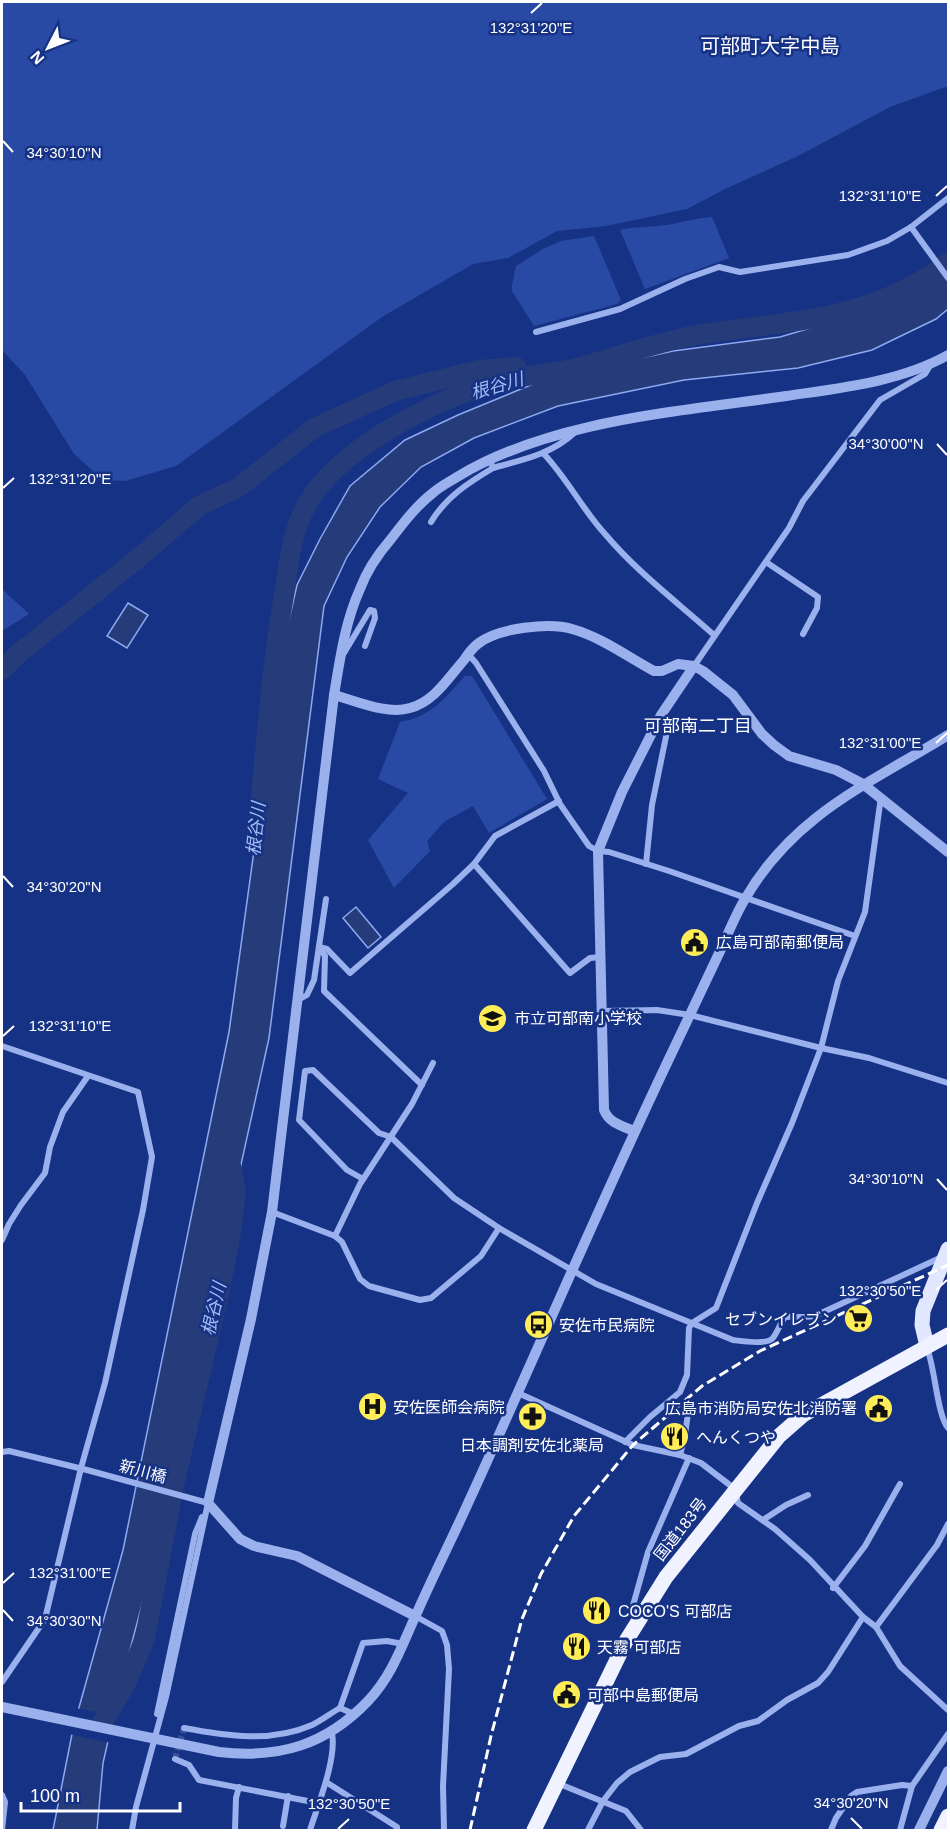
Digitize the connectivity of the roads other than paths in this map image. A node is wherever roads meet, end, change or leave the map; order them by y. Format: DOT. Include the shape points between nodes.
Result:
graph roads {
  1 [pos="948,198"];
  2 [pos="913,230"];
  3 [pos="948,278"];
  4 [pos="536,332"];
  5 [pos="948,355"];
  6 [pos="931,363"];
  7 [pos="576,431"];
  8 [pos="543,453"];
  9 [pos="491,464"];
  10 [pos="431,522"];
  11 [pos="766,562"];
  12 [pos="803,634"];
  13 [pos="714,635"];
  14 [pos="365,646"];
  15 [pos="468,654"];
  16 [pos="340,658"];
  17 [pos="694,666"];
  18 [pos="334,694"];
  19 [pos="662,715"];
  20 [pos="948,735"];
  21 [pos="863,784"];
  22 [pos="881,797"];
  23 [pos="559,801"];
  24 [pos="598,851"];
  25 [pos="948,852"];
  26 [pos="474,864"];
  27 [pos="646,864"];
  28 [pos="326,899"];
  29 [pos="744,899"];
  30 [pos="855,936"];
  31 [pos="319,947"];
  32 [pos="601,957"];
  33 [pos="298,1000"];
  34 [pos="603,1011"];
  35 [pos="690,1015"];
  36 [pos="2,1046"];
  37 [pos="821,1048"];
  38 [pos="433,1063"];
  39 [pos="88,1076"];
  40 [pos="948,1083"];
  41 [pos="422,1085"];
  42 [pos="634,1131"];
  43 [pos="391,1137"];
  44 [pos="363,1179"];
  45 [pos="272,1212"];
  46 [pos="499,1228"];
  47 [pos="335,1236"];
  48 [pos="2,1240"];
  49 [pos="948,1253"];
  50 [pos="571,1270"];
  51 [pos="692,1323"];
  52 [pos="948,1335"];
  53 [pos="927,1346"];
  54 [pos="518,1393"];
  55 [pos="689,1406"];
  56 [pos="948,1428"];
  57 [pos="625,1442"];
  58 [pos="2,1452"];
  59 [pos="680,1455"];
  60 [pos="689,1458"];
  61 [pos="84,1469"];
  62 [pos="900,1484"];
  63 [pos="735,1489"];
  64 [pos="808,1495"];
  65 [pos="208,1503"];
  66 [pos="763,1520"];
  67 [pos="948,1524"];
  68 [pos="833,1587"];
  69 [pos="415,1616"];
  70 [pos="863,1617"];
  71 [pos="640,1618"];
  72 [pos="876,1627"];
  73 [pos="403,1644"];
  74 [pos="2,1682"];
  75 [pos="2,1707"];
  76 [pos="340,1708"];
  77 [pos="948,1710"];
  78 [pos="354,1715"];
  79 [pos="184,1728"];
  80 [pos="332,1733"];
  81 [pos="948,1734"];
  82 [pos="150,1738"];
  83 [pos="175,1759"];
  84 [pos="948,1771"];
  85 [pos="326,1782"];
  86 [pos="557,1783"];
  87 [pos="912,1786"];
  88 [pos="240,1787"];
  89 [pos="2,1795"];
  90 [pos="288,1796"];
  91 [pos="603,1801"];
  92 [pos="318,1803"];
  93 [pos="948,1816"];
  94 [pos="283,1827"];
  95 [pos="2,1830"];
  96 [pos="132,1830"];
  97 [pos="235,1830"];
  98 [pos="310,1830"];
  99 [pos="397,1830"];
  100 [pos="444,1830"];
  101 [pos="534,1830"];
  102 [pos="588,1830"];
  103 [pos="641,1830"];
  104 [pos="831,1830"];
  105 [pos="900,1830"];
  106 [pos="919,1830"];
  107 [pos="941,1830"];
  1 -- 2 [label="street"];
  2 -- 3 [label="street"];
  2 -- 4 [label="street" via="848,255 740,272 719,267 620,309"];
  5 -- 6 [label="street"];
  6 -- 7 [label="street" via="889,378 825,391 625,420"];
  6 -- 11 [label="street" via="925,374 880,400 803,501"];
  7 -- 8 [label="street"];
  7 -- 9 [label="street" via="522,446"];
  8 -- 9 [label="street"];
  8 -- 13 [label="street" via="611,541"];
  9 -- 10 [label="street" via="450,498"];
  9 -- 16 [label="street" via="435,491 405,520 373,561 349,616"];
  11 -- 12 [label="street" via="818,597 817,608"];
  11 -- 13 [label="street"];
  13 -- 17 [label="street"];
  14 -- 16 [label="street" via="375,618 370,610"];
  15 -- 17 [label="street" via="495,634 546,626 570,628 588,635 654,671 678,664"];
  15 -- 18 [label="street" via="437,692 411,708 372,706"];
  15 -- 23 [label="street" via="544,771"];
  16 -- 18 [label="street"];
  17 -- 19 [label="street"];
  17 -- 21 [label="street" via="734,695 762,734 789,756 836,770"];
  18 -- 33 [label="street"];
  19 -- 24 [label="street" via="622,792"];
  19 -- 27 [label="street" via="669,722 652,805"];
  20 -- 21 [label="street"];
  21 -- 22 [label="street"];
  21 -- 29 [label="street" via="799,831"];
  22 -- 25 [label="street"];
  22 -- 30 [label="street" via="865,912"];
  23 -- 24 [label="street" via="589,846"];
  23 -- 26 [label="street" via="495,836"];
  24 -- 27 [label="street"];
  24 -- 32 [label="street"];
  26 -- 31 [label="street" via="350,973 327,949"];
  26 -- 32 [label="street" via="570,973 590,958"];
  27 -- 29 [label="street"];
  28 -- 31 [label="street"];
  29 -- 30 [label="street"];
  29 -- 35 [label="street"];
  30 -- 37 [label="street" via="838,981"];
  31 -- 33 [label="street" via="314,980 307,995"];
  31 -- 41 [label="street" via="325,956 324,991"];
  32 -- 34 [label="street"];
  33 -- 45 [label="street"];
  34 -- 35 [label="street" via="657,1010"];
  34 -- 42 [label="street" via="604,1110 613,1122"];
  35 -- 37 [label="street"];
  35 -- 42 [label="street"];
  36 -- 39 [label="street"];
  37 -- 40 [label="street" via="869,1058"];
  37 -- 51 [label="street" via="716,1308"];
  38 -- 41 [label="street"];
  39 -- 48 [label="street" via="63,1112 45,1173"];
  39 -- 61 [label="street" via="138,1092 152,1157"];
  41 -- 43 [label="street"];
  42 -- 50 [label="street"];
  43 -- 44 [label="street"];
  43 -- 44 [label="street" via="379,1133 313,1070 304,1071 299,1120 347,1170"];
  43 -- 46 [label="street" via="454,1198"];
  44 -- 47 [label="street"];
  45 -- 47 [label="street"];
  45 -- 65 [label="street"];
  46 -- 47 [label="street" via="481,1256 431,1298 420,1300 369,1286 360,1279 342,1242"];
  46 -- 50 [label="street"];
  49 -- 51 [label="street" via="807,1319 785,1317 772,1339 766,1341 733,1340"];
  49 -- 53 [label="main road" via="923,1311"];
  50 -- 51 [label="street"];
  50 -- 54 [label="street"];
  51 -- 57 [label="street" via="687,1376 680,1392"];
  52 -- 53 [label="highway, 国道183号"];
  53 -- 56 [label="street"];
  53 -- 63 [label="highway, 国道183号" via="804,1415 779,1436"];
  54 -- 57 [label="street"];
  54 -- 69 [label="street"];
  55 -- 59 [label="street"];
  57 -- 59 [label="street"];
  58 -- 61 [label="street, 新川橋"];
  59 -- 60 [label="street"];
  60 -- 63 [label="street"];
  60 -- 71 [label="street" via="648,1552 632,1609"];
  61 -- 65 [label="street, 新川橋"];
  61 -- 74 [label="street" via="45,1620"];
  62 -- 68 [label="street" via="865,1546"];
  63 -- 66 [label="street" via="738,1503"];
  63 -- 71 [label="highway, 国道183号" via="666,1577"];
  64 -- 66 [label="street"];
  65 -- 69 [label="street" via="240,1539 297,1556"];
  65 -- 82 [label="street" via="195,1534"];
  66 -- 68 [label="street" via="810,1560"];
  67 -- 72 [label="street" via="937,1545"];
  68 -- 70 [label="street"];
  69 -- 73 [label="street"];
  69 -- 100 [label="street" via="442,1631 447,1645"];
  70 -- 72 [label="street"];
  70 -- 91 [label="street" via="818,1683 758,1721 739,1726 686,1754 660,1757 630,1772"];
  71 -- 86 [label="highway, 国道183号"];
  72 -- 77 [label="street" via="900,1666"];
  73 -- 76 [label="street" via="363,1643"];
  73 -- 78 [label="street" via="382,1685"];
  75 -- 82 [label="street"];
  76 -- 78 [label="street"];
  76 -- 79 [label="street" via="313,1724 268,1736 245,1738"];
  78 -- 80 [label="street"];
  80 -- 82 [label="street" via="286,1750 252,1755"];
  80 -- 85 [label="street" via="334,1744"];
  81 -- 87 [label="street"];
  82 -- 96 [label="street"];
  83 -- 88 [label="street" via="189,1765 199,1780"];
  84 -- 106 [label="street"];
  85 -- 92 [label="street"];
  85 -- 99 [label="street"];
  86 -- 91 [label="street"];
  86 -- 101 [label="highway, 国道183号"];
  87 -- 104 [label="street" via="857,1792"];
  87 -- 105 [label="street"];
  88 -- 90 [label="street"];
  88 -- 97 [label="street"];
  89 -- 95 [label="street"];
  90 -- 92 [label="street"];
  90 -- 94 [label="street"];
  91 -- 102 [label="street"];
  91 -- 103 [label="street" via="626,1810"];
  92 -- 98 [label="street"];
  93 -- 107 [label="highway"];
}
